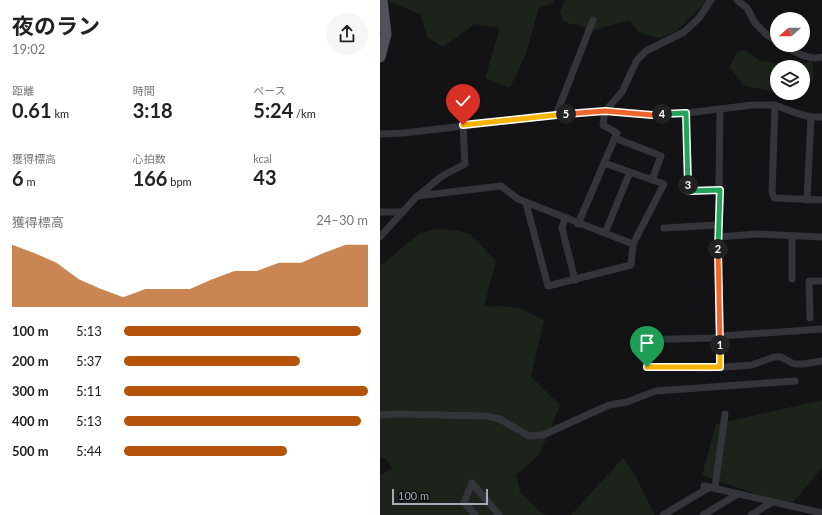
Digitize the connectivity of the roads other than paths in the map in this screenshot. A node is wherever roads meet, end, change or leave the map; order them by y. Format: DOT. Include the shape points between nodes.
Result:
graph roads {
  1 [pos="382,0"];
  2 [pos="711,0"];
  3 [pos="737,0"];
  4 [pos="592,20"];
  5 [pos="770,37"];
  6 [pos="796,52"];
  7 [pos="380,57"];
  8 [pos="822,57"];
  9 [pos="774,105"];
  10 [pos="720,110"];
  11 [pos="605,111"];
  12 [pos="686,113"];
  13 [pos="556,115"];
  14 [pos="811,117"];
  15 [pos="822,117"];
  16 [pos="463,125"];
  17 [pos="380,134"];
  18 [pos="614,138"];
  19 [pos="604,163"];
  20 [pos="630,172"];
  21 [pos="652,180"];
  22 [pos="720,190"];
  23 [pos="417,196"];
  24 [pos="807,200"];
  25 [pos="822,200"];
  26 [pos="526,203"];
  27 [pos="380,212"];
  28 [pos="403,212"];
  29 [pos="565,219"];
  30 [pos="578,224"];
  31 [pos="718,225"];
  32 [pos="664,228"];
  33 [pos="605,233"];
  34 [pos="792,236"];
  35 [pos="380,237"];
  36 [pos="718,237"];
  37 [pos="822,237"];
  38 [pos="633,244"];
  39 [pos="792,279"];
  40 [pos="575,280"];
  41 [pos="822,281"];
  42 [pos="810,318"];
  43 [pos="822,328"];
  44 [pos="720,336"];
  45 [pos="822,361"];
  46 [pos="720,367"];
  47 [pos="796,381"];
  48 [pos="725,414"];
  49 [pos="380,415"];
  50 [pos="710,487"];
  51 [pos="738,494"];
  52 [pos="772,502"];
  53 [pos="713,512"];
  54 [pos="672,513"];
  55 [pos="822,513"];
  56 [pos="476,515"];
  57 [pos="499,515"];
  58 [pos="663,515"];
  59 [pos="704,515"];
  60 [pos="751,515"];
  1 -- 7 [label="main road" via="386,34"];
  2 -- 11 [label="street" via="699,18 684,32 646,51 637,60 622,92"];
  3 -- 5 [label="street" via="747,8 755,23"];
  4 -- 13 [label="street"];
  6 -- 8 [label="street" via="814,59"];
  9 -- 10 [label="street"];
  9 -- 14 [label="street"];
  9 -- 24 [label="street" via="774,198"];
  10 -- 12 [label="street"];
  10 -- 22 [label="street"];
  11 -- 12 [label="street" via="652,115"];
  11 -- 13 [label="street"];
  11 -- 18 [label="street" via="603,126 617,133"];
  12 -- 22 [label="street" via="689,191"];
  13 -- 16 [label="street"];
  14 -- 15 [label="street"];
  14 -- 24 [label="street"];
  16 -- 17 [label="street"];
  16 -- 23 [label="street" via="465,164 442,176"];
  18 -- 19 [label="street"];
  18 -- 21 [label="street" via="661,156"];
  19 -- 20 [label="street"];
  19 -- 30 [label="street"];
  20 -- 21 [label="street"];
  20 -- 33 [label="street"];
  21 -- 38 [label="street" via="664,184"];
  22 -- 31 [label="street"];
  23 -- 26 [label="street" via="501,186"];
  23 -- 28 [label="street"];
  24 -- 25 [label="street"];
  26 -- 29 [label="street"];
  26 -- 40 [label="street" via="548,286"];
  27 -- 28 [label="street"];
  28 -- 35 [label="street"];
  29 -- 30 [label="street"];
  29 -- 40 [label="street" via="562,228"];
  30 -- 33 [label="street"];
  31 -- 32 [label="street"];
  31 -- 36 [label="street"];
  33 -- 38 [label="street"];
  34 -- 36 [label="street" via="758,234"];
  34 -- 37 [label="street"];
  34 -- 39 [label="street"];
  36 -- 44 [label="street"];
  38 -- 40 [label="street" via="631,266"];
  41 -- 42 [label="street" via="809,281"];
  43 -- 44 [label="street"];
  44 -- 46 [label="street"];
  44 -- 46 [label="street" via="636,340 647,367"];
  45 -- 46 [label="street" via="794,364 781,357 774,357 752,366"];
  47 -- 49 [label="street" via="656,391 627,402 609,405 543,434 529,436 500,418 486,416"];
  48 -- 50 [label="street"];
  50 -- 51 [label="street"];
  50 -- 54 [label="street"];
  51 -- 52 [label="street"];
  51 -- 53 [label="street"];
  52 -- 55 [label="street"];
  52 -- 60 [label="street"];
  53 -- 59 [label="street"];
  54 -- 58 [label="street"];
  56 -- 57 [label="street" via="464,502 472,484"];
}
